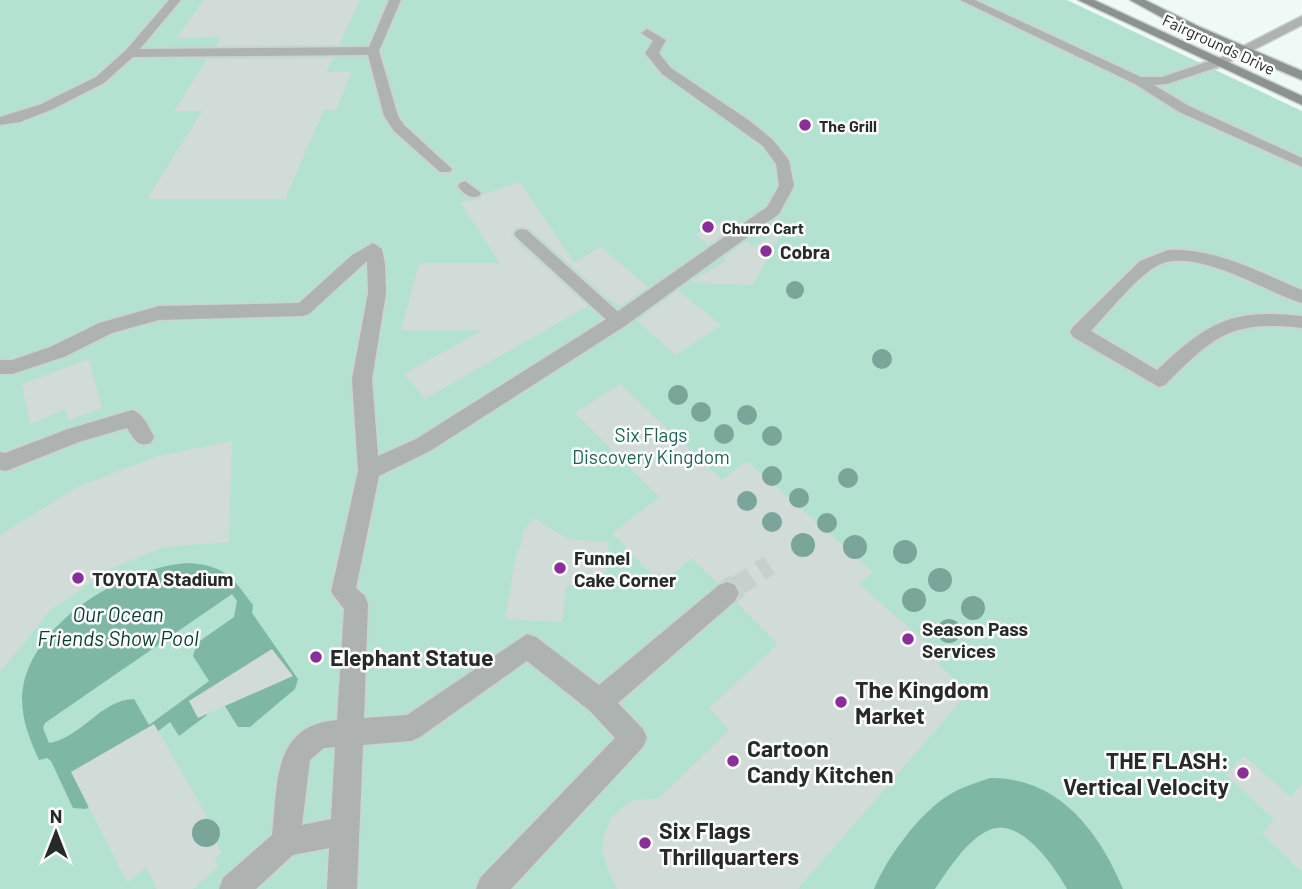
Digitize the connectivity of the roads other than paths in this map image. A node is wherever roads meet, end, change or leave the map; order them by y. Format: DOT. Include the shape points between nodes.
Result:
graph roads {
  1 [pos="175,0"];
  2 [pos="395,0"];
  3 [pos="966,0"];
  4 [pos="1084,0"];
  5 [pos="1136,0"];
  6 [pos="1302,20"];
  7 [pos="647,33"];
  8 [pos="1241,49"];
  9 [pos="373,51"];
  10 [pos="130,53"];
  11 [pos="1217,63"];
  12 [pos="1302,76"];
  13 [pos="1139,81"];
  14 [pos="1302,102"];
  15 [pos="48,106"];
  16 [pos="0,121"];
  17 [pos="1302,163"];
  18 [pos="445,169"];
  19 [pos="523,234"];
  20 [pos="1302,298"];
  21 [pos="618,321"];
  22 [pos="1302,322"];
  23 [pos="0,367"];
  24 [pos="144,437"];
  25 [pos="0,461"];
  26 [pos="369,471"];
  27 [pos="727,593"];
  28 [pos="599,702"];
  29 [pos="350,732"];
  30 [pos="345,831"];
  31 [pos="286,842"];
  32 [pos="234,889"];
  33 [pos="342,889"];
  34 [pos="491,889"];
  1 -- 10 [label="lane"];
  2 -- 9 [label="lane"];
  3 -- 13 [label="lane"];
  4 -- 11 [label="main road, Fairgrounds Drive"];
  5 -- 8 [label="main road, Fairgrounds Drive"];
  6 -- 8 [label="street"];
  7 -- 21 [label="street" via="660,40 652,53 667,74 772,144 781,156 786,177 783,199 773,210"];
  8 -- 11 [label="street"];
  8 -- 12 [label="main road, Fairgrounds Drive"];
  9 -- 10 [label="lane"];
  9 -- 18 [label="lane" via="391,116"];
  10 -- 15 [label="lane" via="100,80"];
  11 -- 13 [label="lane" via="1163,81"];
  11 -- 14 [label="main road, Fairgrounds Drive"];
  13 -- 17 [label="lane" via="1184,108"];
  15 -- 16 [label="street"];
  19 -- 21 [label="lane"];
  20 -- 22 [label="lane" via="1201,259 1170,255 1146,265 1079,332 1159,380 1198,342 1232,322 1259,317"];
  21 -- 26 [label="street" via="423,445"];
  23 -- 26 [label="street" via="58,352 106,328 159,313 303,309 373,249 378,264 376,306 363,368"];
  24 -- 25 [label="street" via="132,418"];
  26 -- 29 [label="street" via="343,592 356,604"];
  27 -- 28 [label="street"];
  28 -- 29 [label="street" via="527,646 411,728"];
  28 -- 34 [label="street" via="634,738"];
  29 -- 30 [label="street"];
  29 -- 31 [label="street" via="321,735 299,752"];
  30 -- 31 [label="street"];
  30 -- 33 [label="street"];
  31 -- 32 [label="street"];
}
